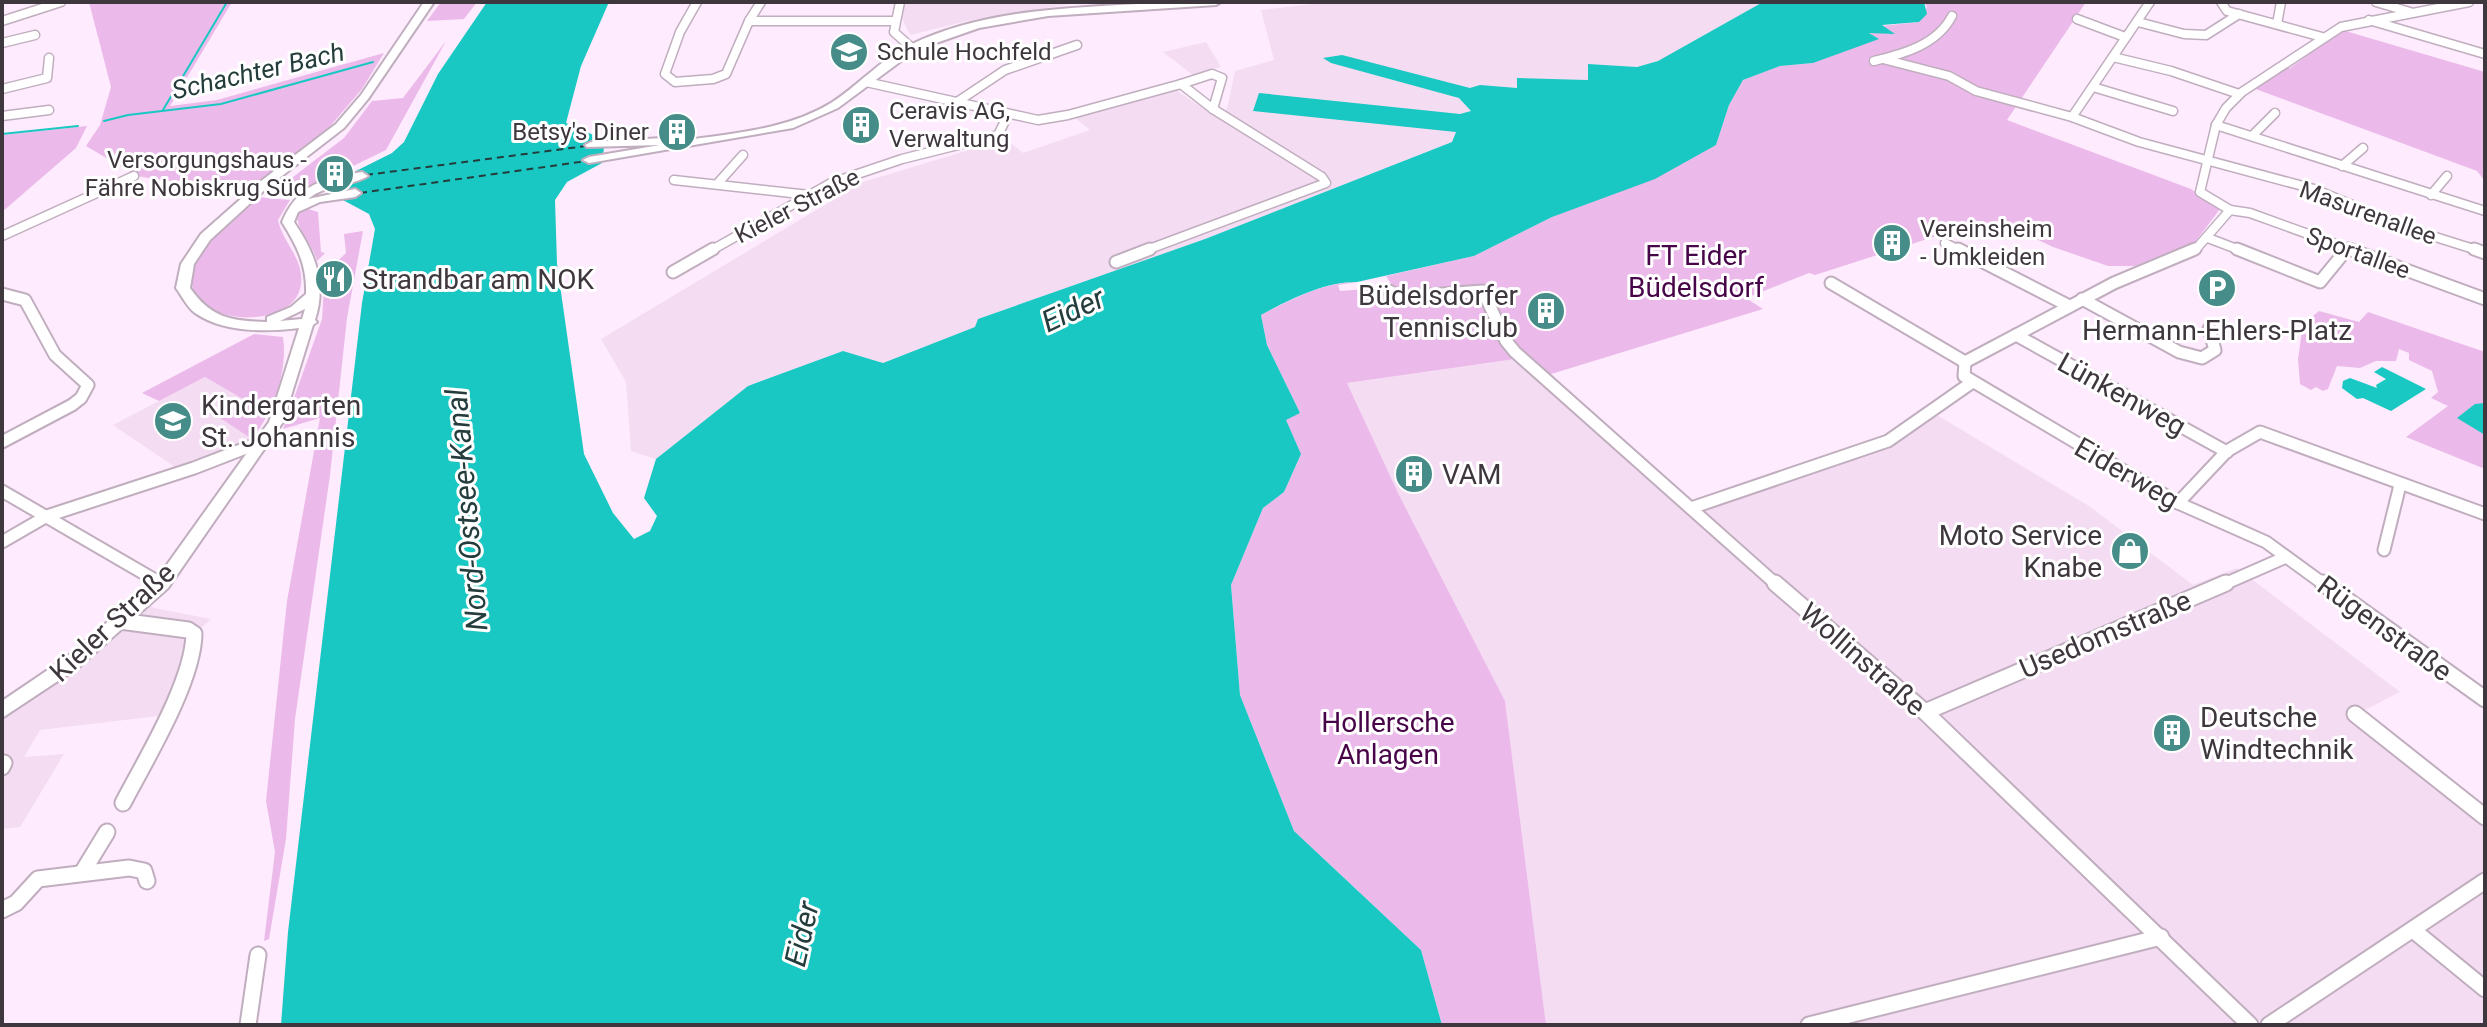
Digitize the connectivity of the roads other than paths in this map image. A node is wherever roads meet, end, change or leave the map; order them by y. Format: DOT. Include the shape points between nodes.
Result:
graph roads {
  1 [pos="61,2"];
  2 [pos="429,2"];
  3 [pos="697,2"];
  4 [pos="761,2"];
  5 [pos="899,2"];
  6 [pos="1216,2"];
  7 [pos="2150,2"];
  8 [pos="2221,2"];
  9 [pos="2281,2"];
  10 [pos="2376,2"];
  11 [pos="2469,2"];
  12 [pos="2410,12"];
  13 [pos="2239,14"];
  14 [pos="1952,16"];
  15 [pos="2077,19"];
  16 [pos="2369,20"];
  17 [pos="2,21"];
  18 [pos="749,21"];
  19 [pos="894,21"];
  20 [pos="2138,22"];
  21 [pos="2277,24"];
  22 [pos="35,35"];
  23 [pos="2125,37"];
  24 [pos="2322,37"];
  25 [pos="2,43"];
  26 [pos="1077,45"];
  27 [pos="912,48"];
  28 [pos="2485,54"];
  29 [pos="2113,57"];
  30 [pos="49,58"];
  31 [pos="866,82"];
  32 [pos="1181,84"];
  33 [pos="2093,87"];
  34 [pos="2,89"];
  35 [pos="2239,94"];
  36 [pos="957,102"];
  37 [pos="1213,109"];
  38 [pos="49,110"];
  39 [pos="2173,111"];
  40 [pos="2275,113"];
  41 [pos="1008,115"];
  42 [pos="2,116"];
  43 [pos="2072,117"];
  44 [pos="2216,125"];
  45 [pos="2252,136"];
  46 [pos="689,143"];
  47 [pos="591,145"];
  48 [pos="2363,148"];
  49 [pos="743,155"];
  50 [pos="589,160"];
  51 [pos="2205,161"];
  52 [pos="2342,166"];
  53 [pos="134,176"];
  54 [pos="362,176"];
  55 [pos="2447,176"];
  56 [pos="674,180"];
  57 [pos="328,182"];
  58 [pos="718,183"];
  59 [pos="355,193"];
  60 [pos="809,195"];
  61 [pos="2431,195"];
  62 [pos="325,197"];
  63 [pos="2230,210"];
  64 [pos="2485,211"];
  65 [pos="290,216"];
  66 [pos="2,236"];
  67 [pos="2208,238"];
  68 [pos="1945,243"];
  69 [pos="2347,249"];
  70 [pos="2485,253"];
  71 [pos="1116,262"];
  72 [pos="673,272"];
  73 [pos="1831,283"];
  74 [pos="1389,291"];
  75 [pos="2,294"];
  76 [pos="313,295"];
  77 [pos="2082,299"];
  78 [pos="2485,299"];
  79 [pos="2069,306"];
  80 [pos="310,318"];
  81 [pos="272,320"];
  82 [pos="236,322"];
  83 [pos="2209,329"];
  84 [pos="2016,335"];
  85 [pos="1965,362"];
  86 [pos="1971,383"];
  87 [pos="264,441"];
  88 [pos="2,442"];
  89 [pos="2227,452"];
  90 [pos="2400,485"];
  91 [pos="2,491"];
  92 [pos="2178,503"];
  93 [pos="1691,508"];
  94 [pos="2485,514"];
  95 [pos="47,516"];
  96 [pos="2,542"];
  97 [pos="2384,550"];
  98 [pos="2286,557"];
  99 [pos="162,584"];
  100 [pos="120,621"];
  101 [pos="2485,699"];
  102 [pos="2,711"];
  103 [pos="1925,712"];
  104 [pos="2355,714"];
  105 [pos="123,803"];
  106 [pos="2485,817"];
  107 [pos="107,832"];
  108 [pos="82,873"];
  109 [pos="147,881"];
  110 [pos="2485,881"];
  111 [pos="2,910"];
  112 [pos="2413,930"];
  113 [pos="2161,937"];
  114 [pos="258,955"];
  115 [pos="2485,989"];
  116 [pos="248,1025"];
  117 [pos="1809,1025"];
  118 [pos="2250,1025"];
  119 [pos="2269,1025"];
  1 -- 17 [label="street"];
  2 -- 82 [label="main road" via="342,124 243,201 193,252 183,276 188,300 202,311"];
  3 -- 18 [label="street" via="665,74 675,82 726,74"];
  4 -- 18 [label="street"];
  5 -- 19 [label="street"];
  6 -- 27 [label="main road" via="1006,19"];
  7 -- 20 [label="street"];
  8 -- 13 [label="street" via="2227,11"];
  9 -- 21 [label="street"];
  10 -- 12 [label="street"];
  11 -- 12 [label="street"];
  12 -- 16 [label="street"];
  13 -- 20 [label="street" via="2206,35"];
  13 -- 21 [label="street"];
  14 -- 43 [label="street, Masurenallee" via="1938,35 1879,60 1949,76 1989,96"];
  15 -- 23 [label="street"];
  16 -- 24 [label="street"];
  16 -- 28 [label="street"];
  18 -- 19 [label="street"];
  19 -- 27 [label="street" via="894,32"];
  20 -- 23 [label="street"];
  21 -- 24 [label="street"];
  22 -- 25 [label="street"];
  23 -- 29 [label="street"];
  24 -- 35 [label="street"];
  26 -- 36 [label="street" via="1005,70"];
  27 -- 31 [label="main road"];
  29 -- 33 [label="street"];
  29 -- 35 [label="street"];
  30 -- 34 [label="street" via="47,78"];
  31 -- 36 [label="street"];
  31 -- 46 [label="main road" via="834,106 789,126"];
  32 -- 37 [label="street"];
  32 -- 37 [label="street" via="1212,74 1222,78"];
  32 -- 41 [label="street" via="1052,119"];
  33 -- 39 [label="street"];
  33 -- 43 [label="street"];
  35 -- 44 [label="street"];
  36 -- 41 [label="street"];
  37 -- 71 [label="street" via="1326,183"];
  38 -- 42 [label="street"];
  40 -- 45 [label="street"];
  41 -- 60 [label="street, Kieler Straße" via="998,135 859,172"];
  43 -- 51 [label="street, Masurenallee"];
  44 -- 45 [label="street"];
  44 -- 51 [label="street"];
  45 -- 52 [label="street"];
  46 -- 47 [label="main road"];
  46 -- 50 [label="main road"];
  48 -- 52 [label="street"];
  49 -- 58 [label="street"];
  51 -- 63 [label="street" via="2200,192"];
  51 -- 70 [label="street, Masurenallee" via="2314,189"];
  52 -- 61 [label="street"];
  53 -- 66 [label="street"];
  54 -- 57 [label="main road"];
  55 -- 61 [label="street"];
  56 -- 58 [label="street"];
  57 -- 62 [label="street"];
  57 -- 65 [label="main road" via="300,197"];
  58 -- 60 [label="street"];
  59 -- 62 [label="main road"];
  60 -- 72 [label="street, Kieler Straße"];
  61 -- 64 [label="street"];
  62 -- 65 [label="main road"];
  63 -- 67 [label="street"];
  63 -- 69 [label="street, Sportallee"];
  65 -- 76 [label="main road, Kieler Straße" via="290,227 304,246 313,274"];
  67 -- 69 [label="street" via="2320,282"];
  67 -- 77 [label="street" via="2177,258"];
  68 -- 79 [label="street"];
  69 -- 78 [label="street, Sportallee"];
  73 -- 85 [label="street"];
  74 -- 93 [label="street, Wollinstraße" via="1401,297 1483,291 1515,352"];
  75 -- 88 [label="street" via="25,300 55,355 88,385 72,405"];
  76 -- 80 [label="main road, Kieler Straße"];
  76 -- 81 [label="main road"];
  77 -- 79 [label="street"];
  77 -- 83 [label="street" via="2194,357 2215,350"];
  79 -- 84 [label="street"];
  80 -- 81 [label="main road"];
  80 -- 82 [label="main road" via="279,326"];
  80 -- 87 [label="main road, Kieler Straße" via="276,422"];
  81 -- 82 [label="main road"];
  84 -- 85 [label="street"];
  84 -- 89 [label="street, Lünkenweg"];
  85 -- 86 [label="street" via="1964,376"];
  86 -- 92 [label="street, Eiderweg"];
  86 -- 93 [label="street" via="1888,441"];
  87 -- 95 [label="street"];
  87 -- 99 [label="main road, Kieler Straße"];
  89 -- 90 [label="street" via="2260,432"];
  89 -- 92 [label="street"];
  90 -- 94 [label="street"];
  90 -- 97 [label="street"];
  91 -- 95 [label="street"];
  92 -- 98 [label="street, Eiderweg" via="2266,542"];
  93 -- 103 [label="street, Wollinstraße"];
  95 -- 96 [label="street"];
  95 -- 99 [label="street"];
  98 -- 101 [label="street, Rügenstraße"];
  98 -- 103 [label="street, Usedomstraße"];
  99 -- 100 [label="main road, Kieler Straße"];
  100 -- 102 [label="main road, Kieler Straße" via="46,683"];
  100 -- 105 [label="street" via="188,630 196,643"];
  103 -- 113 [label="street, Wollinstraße"];
  104 -- 106 [label="street"];
  107 -- 108 [label="street"];
  108 -- 109 [label="street" via="129,868 144,871"];
  108 -- 111 [label="street" via="38,879"];
  110 -- 112 [label="street"];
  112 -- 115 [label="street"];
  112 -- 119 [label="street"];
  113 -- 117 [label="street"];
  113 -- 118 [label="street, Wollinstraße"];
  114 -- 116 [label="street"];
}
